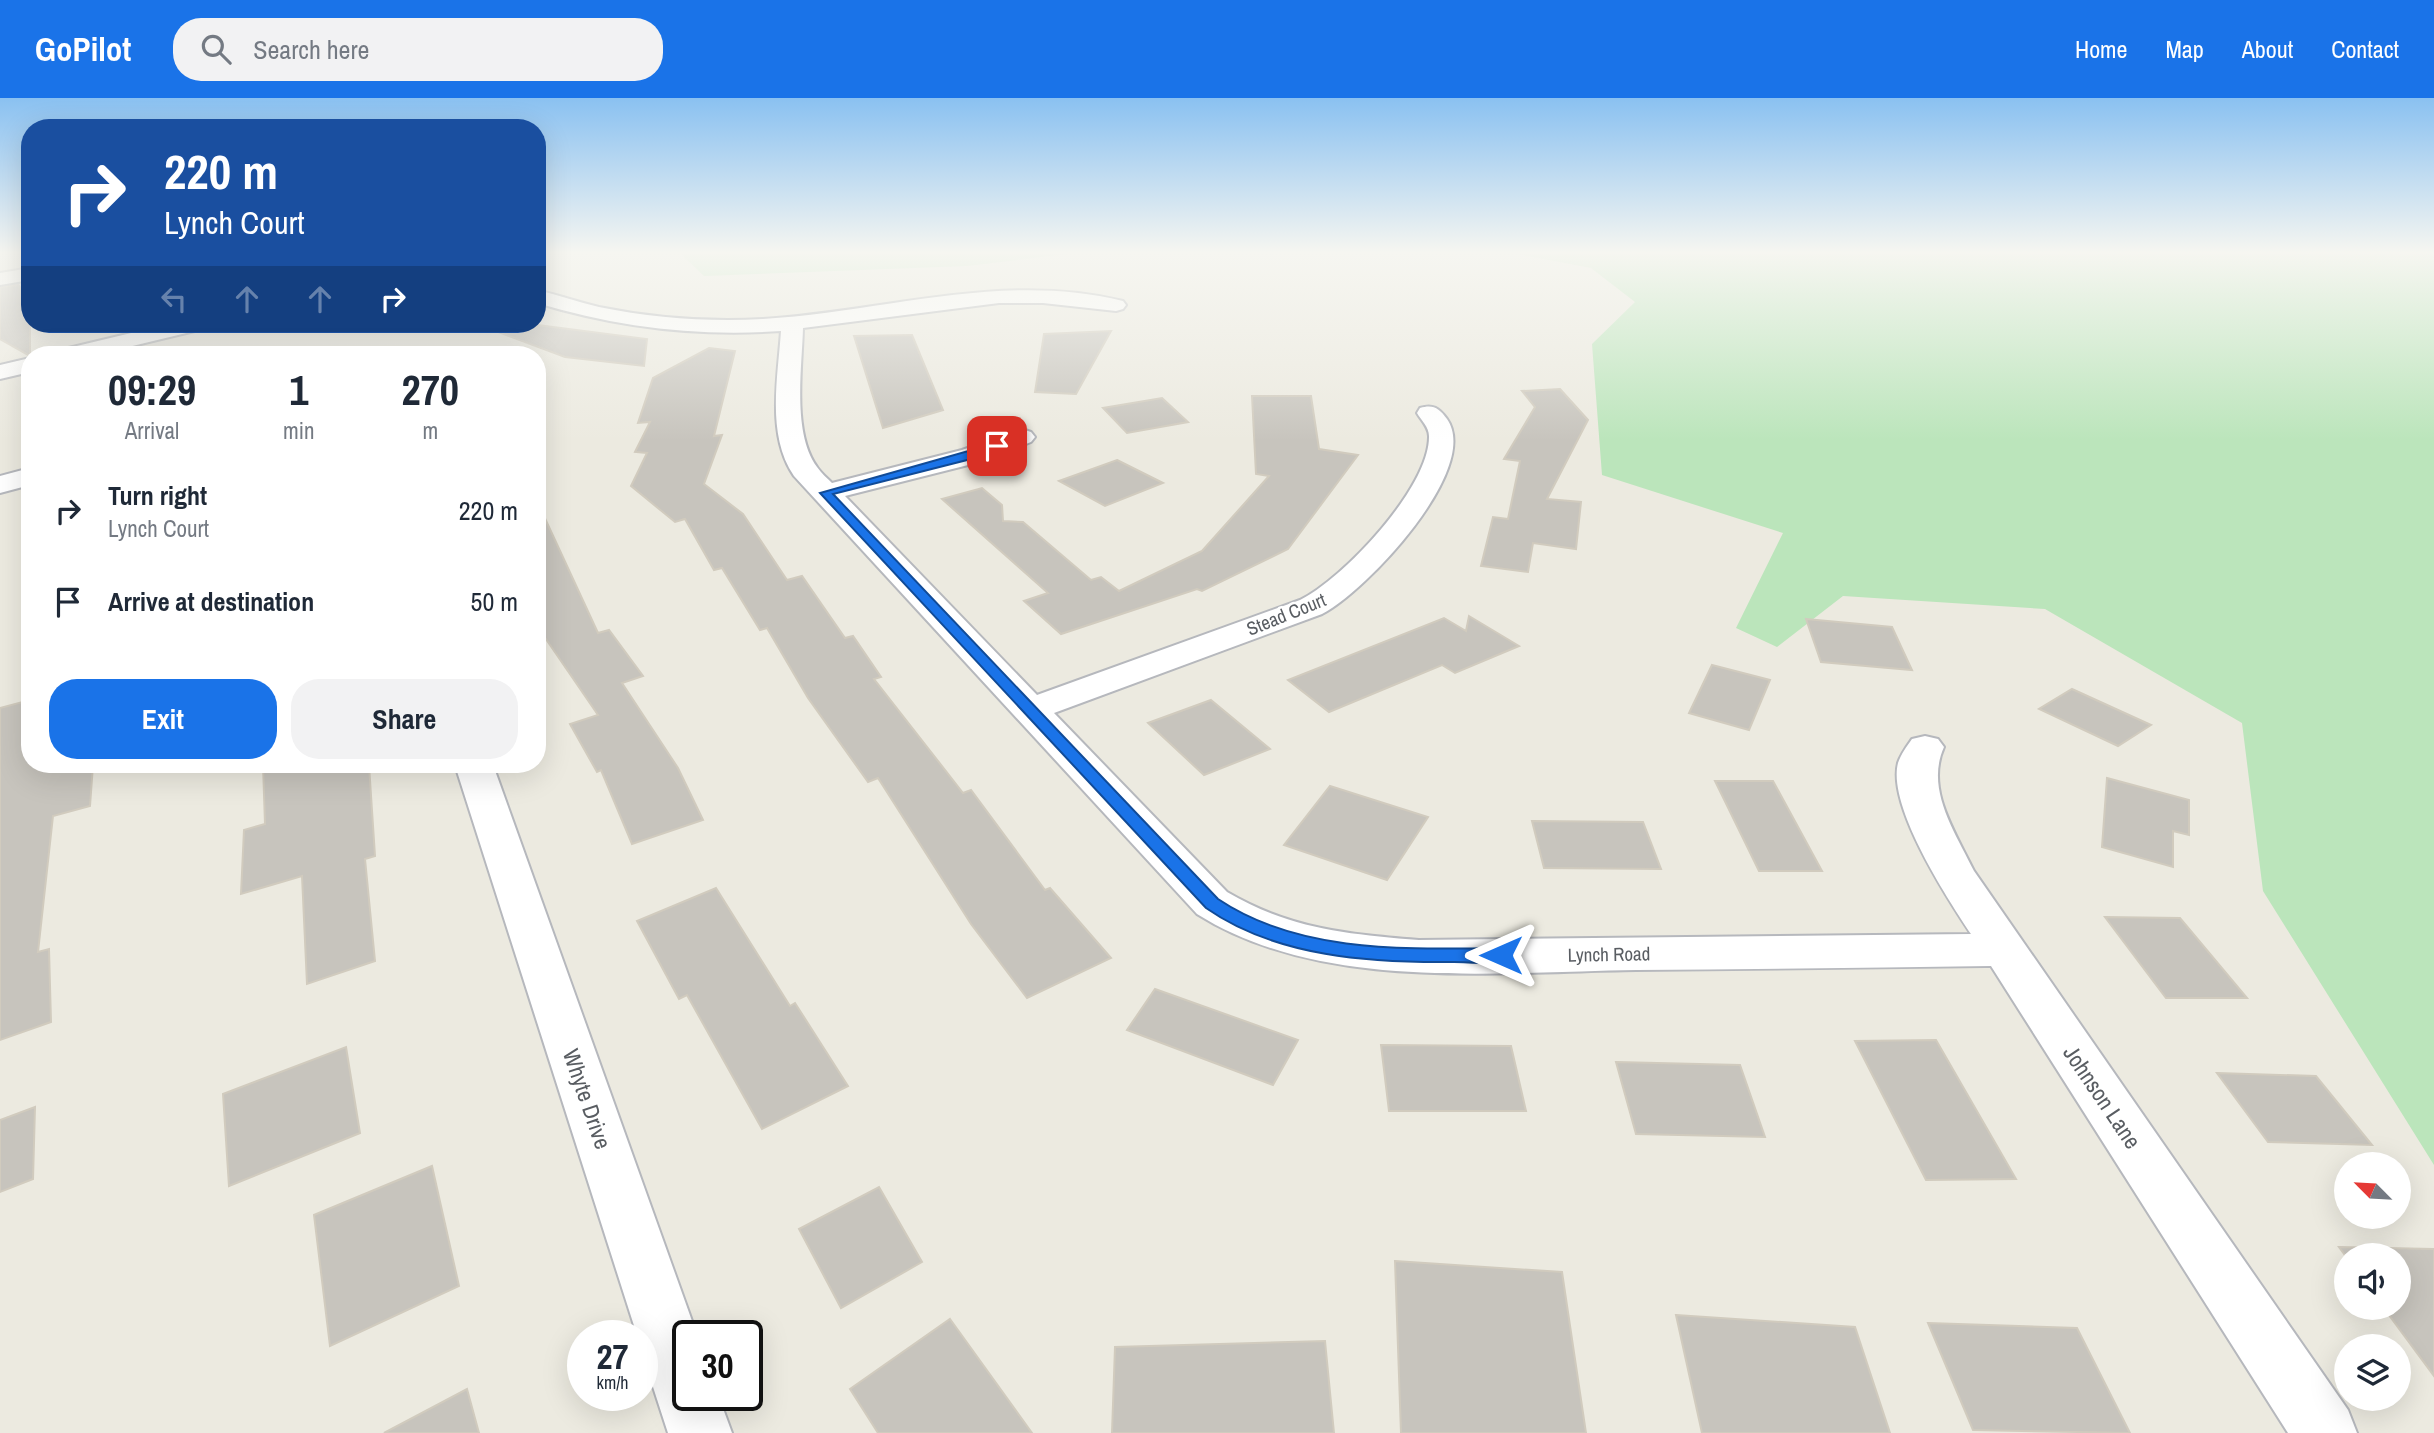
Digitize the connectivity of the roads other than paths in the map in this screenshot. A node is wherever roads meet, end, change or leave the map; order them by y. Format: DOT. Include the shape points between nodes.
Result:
graph roads {
  1 [pos="626,316"];
  2 [pos="837,316"];
  3 [pos="792,323"];
  4 [pos="158,333"];
  5 [pos="105,346"];
  6 [pos="21,367"];
  7 [pos="0,372"];
  8 [pos="1429,414"];
  9 [pos="1022,437"];
  10 [pos="21,479"];
  11 [pos="0,485"];
  12 [pos="825,493"];
  13 [pos="1028,710"];
  14 [pos="1925,747"];
  15 [pos="477,773"];
  16 [pos="2005,950"];
  17 [pos="700,1433"];
  18 [pos="2325,1433"];
  1 -- 3 [label="street" via="705,325"];
  2 -- 3 [label="street"];
  3 -- 12 [label="street, Lynch Road" via="790,431 794,452"];
  4 -- 5 [label="street"];
  6 -- 7 [label="street"];
  8 -- 13 [label="street, Stead Court" via="1442,436 1424,487 1389,540 1336,593 1311,607"];
  9 -- 12 [label="street" via="971,456"];
  10 -- 11 [label="street"];
  12 -- 13 [label="street, Lynch Road"];
  13 -- 16 [label="street, Lynch Road" via="1212,904 1236,920 1280,936 1337,949 1419,956"];
  14 -- 16 [label="street, Johnson Lane" via="1917,764 1921,803 1954,874"];
  15 -- 17 [label="street, Whyte Drive"];
  16 -- 18 [label="street, Johnson Lane"];
}
